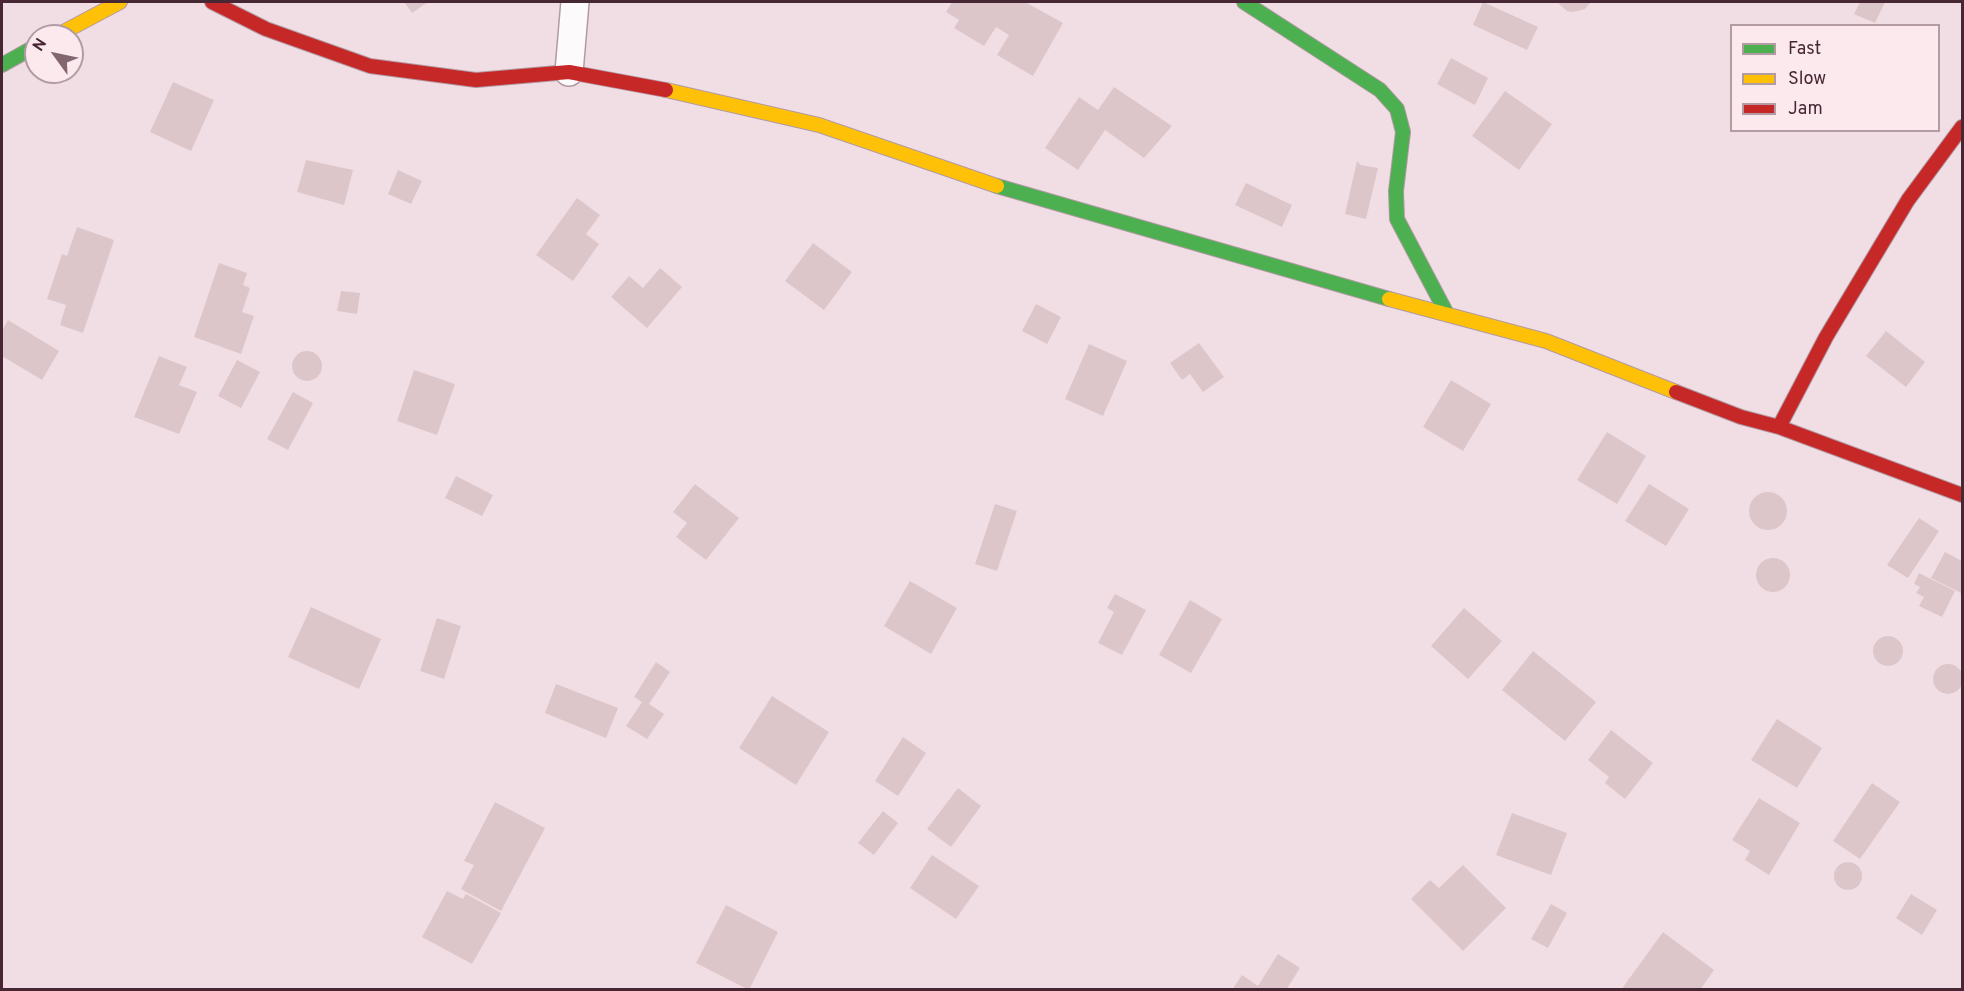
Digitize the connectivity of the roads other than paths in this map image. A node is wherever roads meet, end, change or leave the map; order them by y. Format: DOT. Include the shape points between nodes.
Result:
graph roads {
  1 [pos="120,2"];
  2 [pos="212,2"];
  3 [pos="575,2"];
  4 [pos="1244,2"];
  5 [pos="79,24"];
  6 [pos="24,53"];
  7 [pos="2,65"];
  8 [pos="569,72"];
  9 [pos="1962,127"];
  10 [pos="1447,314"];
  11 [pos="1779,427"];
  12 [pos="1962,495"];
  1 -- 5 [label="street"];
  2 -- 8 [label="street" via="266,29 370,66 476,80"];
  3 -- 8 [label="street"];
  4 -- 10 [label="street" via="1380,90 1397,109 1403,132 1397,219"];
  6 -- 7 [label="street"];
  8 -- 10 [label="street" via="659,88 819,125 1004,188"];
  9 -- 11 [label="street" via="1908,200 1826,337"];
  10 -- 11 [label="street" via="1546,341 1741,417"];
  11 -- 12 [label="street"];
}
